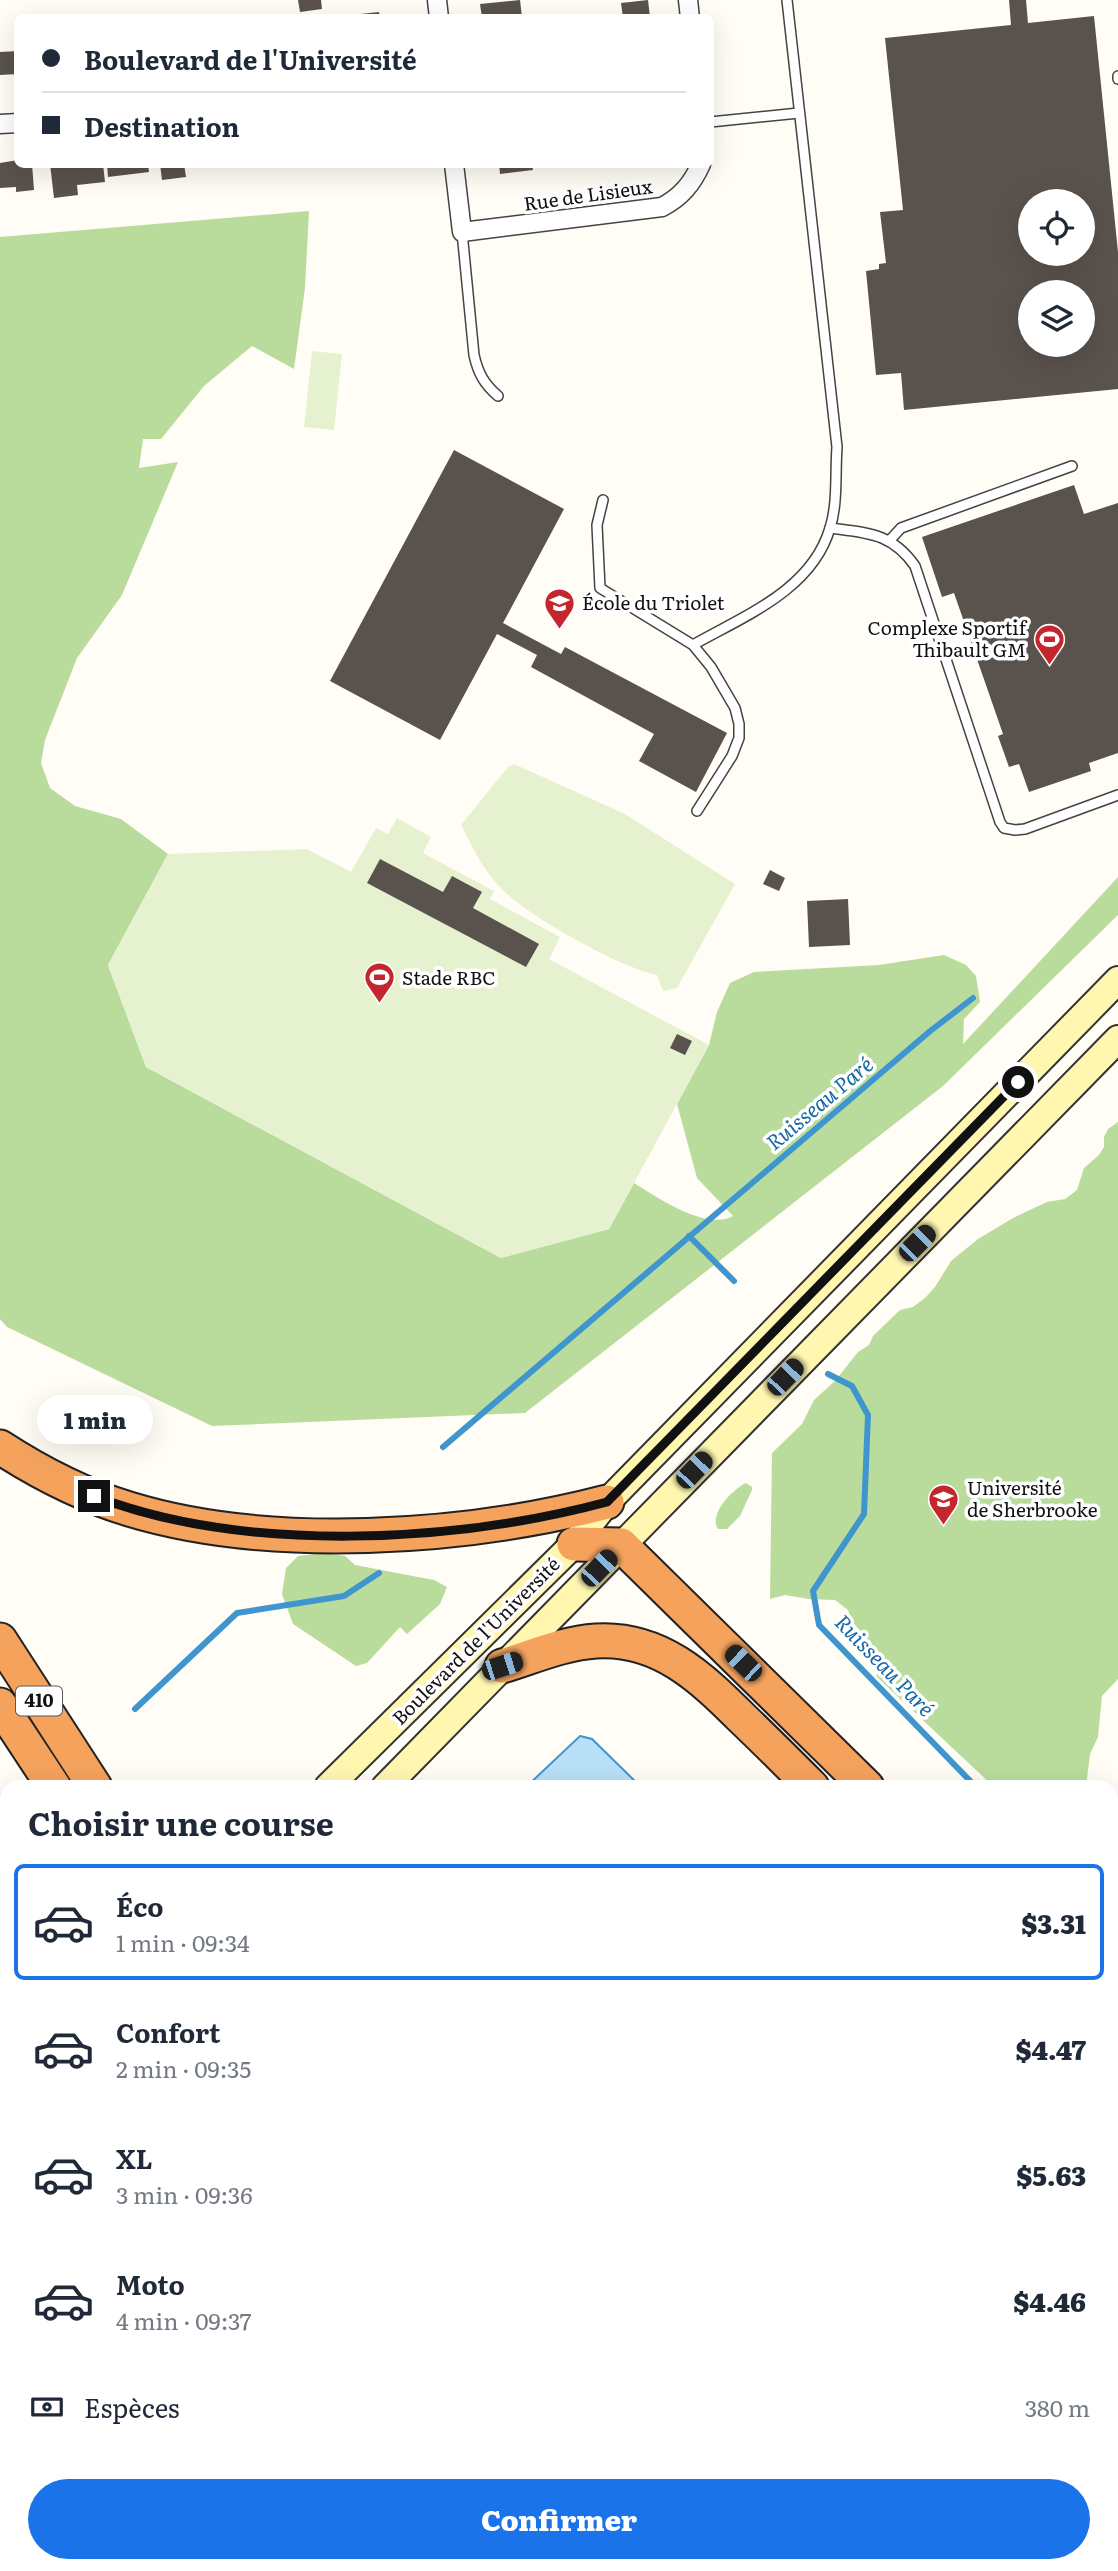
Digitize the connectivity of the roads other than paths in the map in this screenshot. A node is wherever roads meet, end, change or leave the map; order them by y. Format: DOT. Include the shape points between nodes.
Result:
graph roads {
  1 [pos="787,0"];
  2 [pos="799,113"];
  3 [pos="714,122"];
  4 [pos="454,168"];
  5 [pos="699,168"];
  6 [pos="462,232"];
  7 [pos="498,396"];
  8 [pos="1072,466"];
  9 [pos="603,500"];
  10 [pos="830,528"];
  11 [pos="890,540"];
  12 [pos="693,645"];
  13 [pos="1118,795"];
  14 [pos="697,811"];
  15 [pos="1118,980"];
  16 [pos="1118,1039"];
  17 [pos="0,1447"];
  18 [pos="607,1502"];
  19 [pos="574,1544"];
  20 [pos="621,1545"];
  21 [pos="0,1640"];
  22 [pos="502,1666"];
  23 [pos="0,1705"];
  24 [pos="49,1780"];
  25 [pos="90,1780"];
  26 [pos="335,1780"];
  27 [pos="392,1780"];
  28 [pos="805,1780"];
  29 [pos="860,1780"];
  1 -- 2 [label="lane"];
  2 -- 3 [label="lane"];
  2 -- 10 [label="lane" via="837,447"];
  4 -- 6 [label="street"];
  5 -- 6 [label="street, Rue de Lisieux" via="688,188 662,207"];
  6 -- 7 [label="lane" via="476,363 486,386"];
  8 -- 11 [label="lane" via="901,528"];
  9 -- 12 [label="lane" via="597,525 600,587"];
  10 -- 11 [label="lane"];
  10 -- 12 [label="lane" via="813,563 793,586"];
  11 -- 13 [label="lane" via="915,566 1004,828 1026,829"];
  12 -- 14 [label="lane" via="735,708 739,724 732,756"];
  15 -- 18 [label="main road, Boulevard de l'Université"];
  16 -- 20 [label="main road, Boulevard de l'Université"];
  17 -- 18 [label="highway" via="62,1482 130,1509 194,1524 261,1531 381,1534 462,1529"];
  18 -- 19 [label="main road, Boulevard de l'Université"];
  19 -- 20 [label="highway"];
  19 -- 26 [label="main road, Boulevard de l'Université"];
  20 -- 22 [label="main road, Boulevard de l'Université"];
  20 -- 29 [label="highway"];
  21 -- 25 [label="highway, 410"];
  22 -- 27 [label="main road, Boulevard de l'Université"];
  22 -- 28 [label="highway" via="588,1642 628,1642 650,1648 700,1678"];
  23 -- 24 [label="highway, 410"];
}
